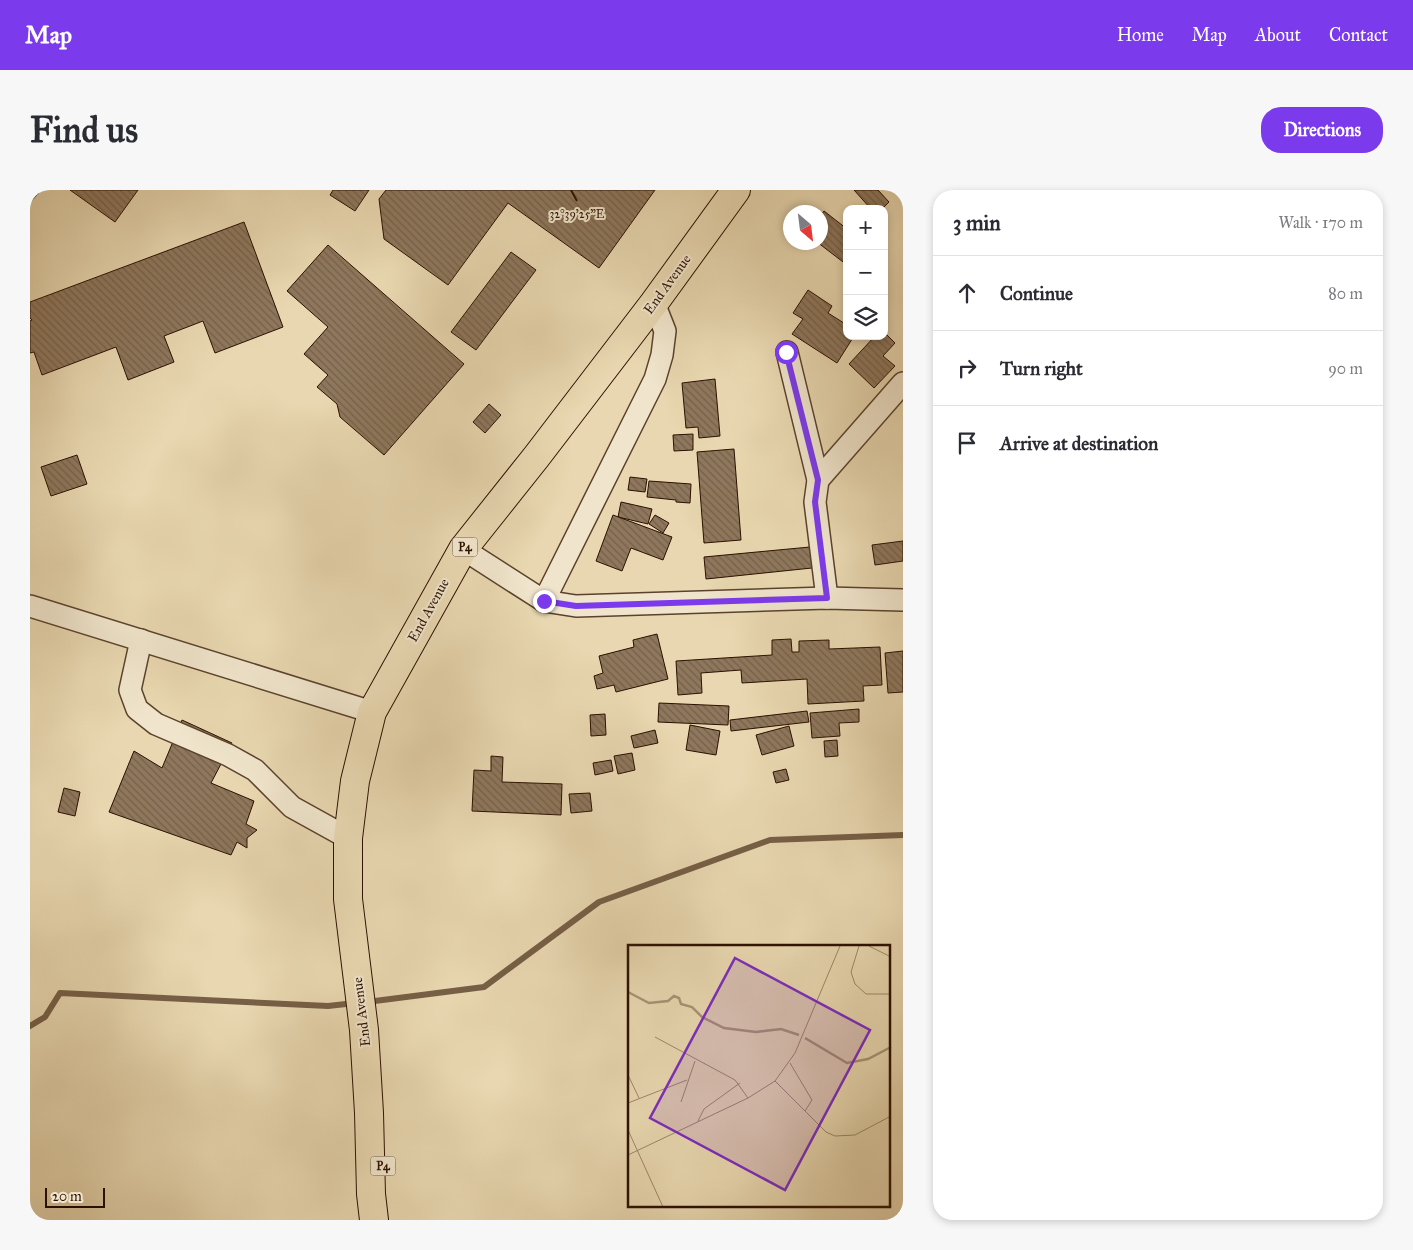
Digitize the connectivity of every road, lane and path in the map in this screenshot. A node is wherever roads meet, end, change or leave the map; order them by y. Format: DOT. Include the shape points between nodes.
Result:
graph roads {
  1 [pos="736,190"];
  2 [pos="654,303"];
  3 [pos="786,352"];
  4 [pos="903,383"];
  5 [pos="818,480"];
  6 [pos="463,549"];
  7 [pos="827,598"];
  8 [pos="903,600"];
  9 [pos="544,601"];
  10 [pos="30,606"];
  11 [pos="141,640"];
  12 [pos="372,712"];
  13 [pos="348,838"];
  14 [pos="369,1113"];
  15 [pos="374,1220"];
  16 [pos="390,1220"];
  1 -- 2 [label="highway, End Avenue / P4"];
  2 -- 6 [label="highway, End Avenue / P4"];
  2 -- 9 [label="street" via="665,331 655,379"];
  3 -- 5 [label="street"];
  4 -- 5 [label="street"];
  5 -- 7 [label="street" via="815,502"];
  6 -- 9 [label="street"];
  6 -- 12 [label="highway, End Avenue / P4"];
  7 -- 8 [label="street"];
  7 -- 9 [label="street" via="576,606"];
  10 -- 11 [label="street"];
  11 -- 12 [label="street"];
  11 -- 13 [label="street" via="130,690 138,709 156,724 255,770 292,807"];
  12 -- 13 [label="highway, End Avenue / P4" via="355,782"];
  13 -- 14 [label="highway, End Avenue / P4" via="348,899 364,1030"];
  14 -- 15 [label="highway, End Avenue / P4"];
  14 -- 16 [label="highway, End Avenue / P4" via="382,1159"];
}
